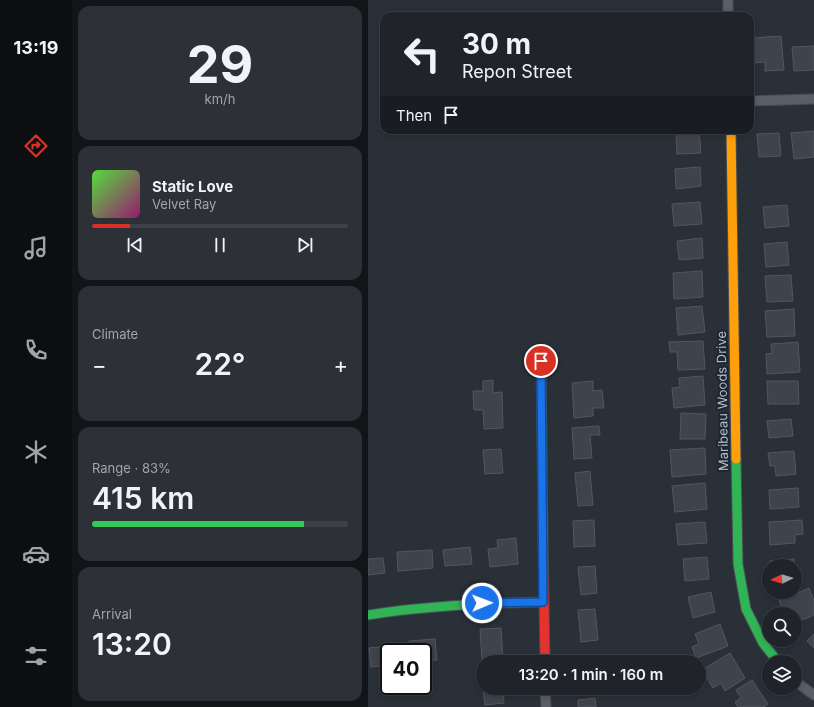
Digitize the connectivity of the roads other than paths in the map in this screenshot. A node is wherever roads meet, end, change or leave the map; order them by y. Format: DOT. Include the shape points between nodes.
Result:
graph roads {
  1 [pos="728,0"];
  2 [pos="728,12"];
  3 [pos="814,100"];
  4 [pos="754,101"];
  5 [pos="731,134"];
  6 [pos="541,361"];
  7 [pos="543,602"];
  8 [pos="368,615"];
  9 [pos="545,655"];
  10 [pos="772,655"];
  11 [pos="802,686"];
  12 [pos="545,695"];
  13 [pos="814,695"];
  14 [pos="546,707"];
  1 -- 2 [label="street"];
  3 -- 4 [label="street"];
  5 -- 10 [label="street, Maribeau Woods Drive" via="738,564 746,609 763,643"];
  6 -- 7 [label="street"];
  7 -- 8 [label="street" via="482,603"];
  7 -- 9 [label="street"];
  11 -- 13 [label="street"];
  12 -- 14 [label="street"];
}
